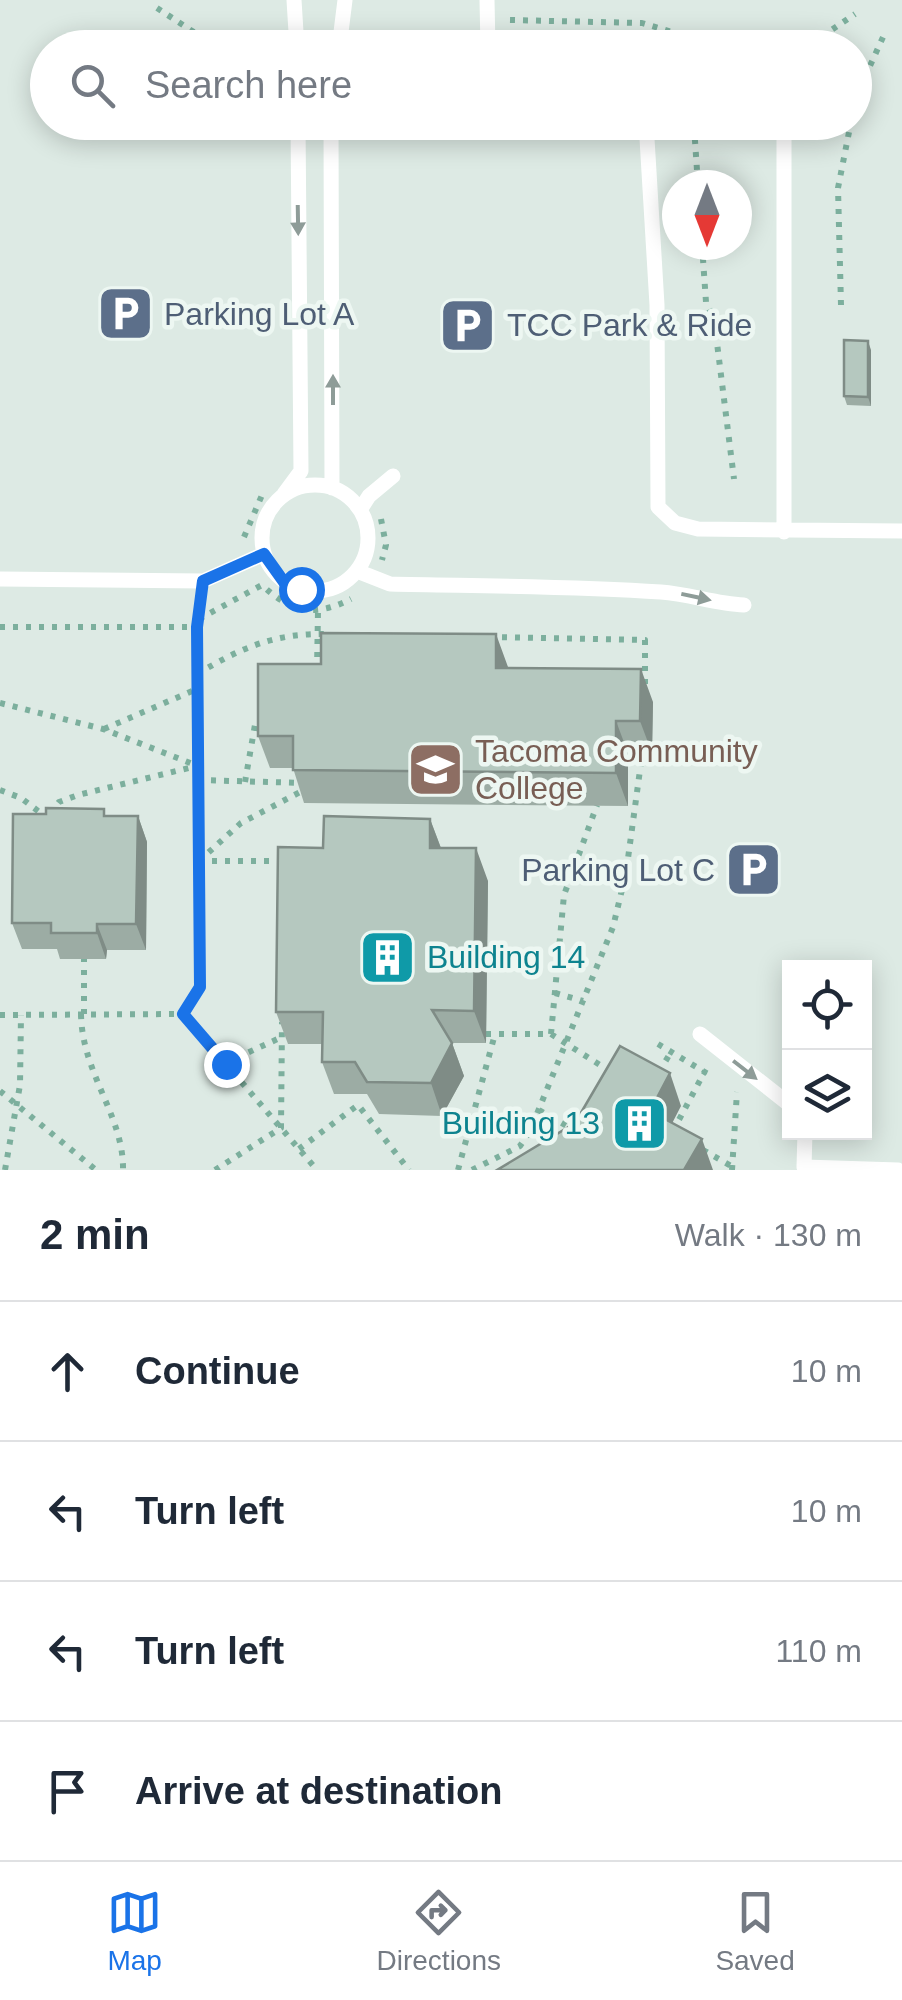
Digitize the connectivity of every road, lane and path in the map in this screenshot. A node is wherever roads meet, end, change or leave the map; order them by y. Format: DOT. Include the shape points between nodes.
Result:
graph roads {
  1 [pos="294,0"];
  2 [pos="345,0"];
  3 [pos="486,0"];
  4 [pos="157,8"];
  5 [pos="855,14"];
  6 [pos="505,20"];
  7 [pos="191,30"];
  8 [pos="296,30"];
  9 [pos="341,30"];
  10 [pos="487,30"];
  11 [pos="661,30"];
  12 [pos="834,30"];
  13 [pos="884,35"];
  14 [pos="872,58"];
  15 [pos="298,140"];
  16 [pos="331,140"];
  17 [pos="647,140"];
  18 [pos="695,140"];
  19 [pos="784,140"];
  20 [pos="847,140"];
  21 [pos="697,170"];
  22 [pos="703,260"];
  23 [pos="840,305"];
  24 [pos="393,476"];
  25 [pos="734,479"];
  26 [pos="332,488"];
  27 [pos="284,494"];
  28 [pos="360,510"];
  29 [pos="380,514"];
  30 [pos="902,531"];
  31 [pos="784,532"];
  32 [pos="264,554"];
  33 [pos="382,562"];
  34 [pos="358,571"];
  35 [pos="0,579"];
  36 [pos="203,581"];
  37 [pos="351,599"];
  38 [pos="744,604"];
  39 [pos="318,612"];
  40 [pos="197,624"];
  41 [pos="0,627"];
  42 [pos="318,634"];
  43 [pos="338,634"];
  44 [pos="472,637"];
  45 [pos="197,674"];
  46 [pos="317,681"];
  47 [pos="197,689"];
  48 [pos="644,702"];
  49 [pos="0,703"];
  50 [pos="270,720"];
  51 [pos="103,730"];
  52 [pos="644,736"];
  53 [pos="198,766"];
  54 [pos="198,780"];
  55 [pos="245,782"];
  56 [pos="0,790"];
  57 [pos="597,805"];
  58 [pos="48,818"];
  59 [pos="48,828"];
  60 [pos="199,860"];
  61 [pos="285,860"];
  62 [pos="302,860"];
  63 [pos="285,880"];
  64 [pos="84,959"];
  65 [pos="555,993"];
  66 [pos="583,1001"];
  67 [pos="82,1014"];
  68 [pos="183,1014"];
  69 [pos="0,1015"];
  70 [pos="21,1015"];
  71 [pos="282,1018"];
  72 [pos="551,1034"];
  73 [pos="700,1034"];
  74 [pos="282,1037"];
  75 [pos="566,1043"];
  76 [pos="658,1044"];
  77 [pos="718,1048"];
  78 [pos="671,1052"];
  79 [pos="226,1064"];
  80 [pos="642,1069"];
  81 [pos="705,1072"];
  82 [pos="619,1077"];
  83 [pos="0,1090"];
  84 [pos="782,1099"];
  85 [pos="17,1103"];
  86 [pos="538,1110"];
  87 [pos="281,1128"];
  88 [pos="672,1132"];
  89 [pos="581,1134"];
  90 [pos="805,1140"];
  91 [pos="665,1145"];
  92 [pos="298,1149"];
  93 [pos="230,1165"];
  94 [pos="733,1169"];
  95 [pos="5,1170"];
  96 [pos="96,1170"];
  97 [pos="123,1170"];
  98 [pos="215,1170"];
  99 [pos="316,1170"];
  100 [pos="409,1170"];
  101 [pos="458,1170"];
  102 [pos="472,1170"];
  103 [pos="898,1170"];
  1 -- 8 [label="lane"];
  2 -- 9 [label="lane"];
  3 -- 10 [label="lane"];
  4 -- 7 [label="path"];
  5 -- 12 [label="path"];
  6 -- 11 [label="path" via="642,23"];
  13 -- 14 [label="path"];
  15 -- 27 [label="lane, one-way" via="301,471"];
  26 -- 16 [label="lane, one-way"];
  17 -- 31 [label="lane" via="658,506 674,523 698,529"];
  18 -- 21 [label="path"];
  19 -- 31 [label="lane"];
  20 -- 23 [label="path" via="838,188"];
  22 -- 25 [label="path"];
  24 -- 28 [label="lane"];
  26 -- 27 [label="lane" via="316,484"];
  26 -- 28 [label="lane"];
  27 -- 32 [label="lane" via="264,521"];
  28 -- 34 [label="lane" via="368,544"];
  29 -- 33 [label="path"];
  30 -- 31 [label="lane"];
  32 -- 34 [label="lane" via="284,582 301,589 337,587"];
  32 -- 36 [label="lane"];
  34 -- 38 [label="lane, one-way" via="390,584 646,591"];
  35 -- 36 [label="lane"];
  36 -- 40 [label="path"];
  37 -- 39 [label="path"];
  39 -- 40 [label="path" via="287,606 262,585"];
  39 -- 42 [label="path"];
  40 -- 41 [label="path"];
  40 -- 45 [label="path"];
  42 -- 43 [label="path"];
  42 -- 45 [label="path" via="248,644"];
  42 -- 46 [label="path"];
  44 -- 48 [label="path" via="646,640"];
  45 -- 47 [label="path"];
  47 -- 51 [label="path"];
  47 -- 53 [label="path"];
  49 -- 51 [label="path"];
  50 -- 55 [label="path" via="256,720"];
  51 -- 53 [label="path"];
  52 -- 66 [label="path" via="626,873"];
  53 -- 54 [label="path"];
  53 -- 58 [label="path" via="59,802"];
  54 -- 55 [label="path"];
  54 -- 60 [label="path"];
  55 -- 60 [label="path" via="304,787 241,823"];
  56 -- 58 [label="path"];
  57 -- 65 [label="path" via="564,895"];
  58 -- 59 [label="path"];
  60 -- 61 [label="path"];
  60 -- 68 [label="path" via="200,987"];
  61 -- 62 [label="path"];
  61 -- 63 [label="path"];
  64 -- 67 [label="path"];
  65 -- 66 [label="path"];
  65 -- 72 [label="path"];
  66 -- 75 [label="path"];
  67 -- 68 [label="path"];
  67 -- 70 [label="path"];
  67 -- 97 [label="path" via="90,1071 124,1144"];
  68 -- 79 [label="path"];
  69 -- 70 [label="path"];
  70 -- 85 [label="path"];
  71 -- 74 [label="path"];
  72 -- 75 [label="path"];
  72 -- 101 [label="path" via="491,1034"];
  73 -- 77 [label="lane"];
  74 -- 79 [label="path"];
  74 -- 87 [label="path"];
  75 -- 82 [label="path"];
  75 -- 86 [label="path"];
  76 -- 78 [label="path"];
  77 -- 81 [label="path"];
  77 -- 84 [label="lane, one-way"];
  78 -- 80 [label="path" via="656,1078"];
  78 -- 81 [label="path"];
  79 -- 87 [label="path"];
  81 -- 88 [label="path"];
  81 -- 94 [label="path" via="739,1093"];
  83 -- 85 [label="path"];
  85 -- 95 [label="path"];
  85 -- 96 [label="path"];
  86 -- 89 [label="path"];
  86 -- 102 [label="path" via="520,1146"];
  87 -- 92 [label="path"];
  87 -- 93 [label="path"];
  88 -- 91 [label="path"];
  88 -- 94 [label="path"];
  90 -- 103 [label="lane" via="804,1167"];
  92 -- 99 [label="path"];
  92 -- 100 [label="path" via="358,1105"];
  93 -- 98 [label="path"];
}
